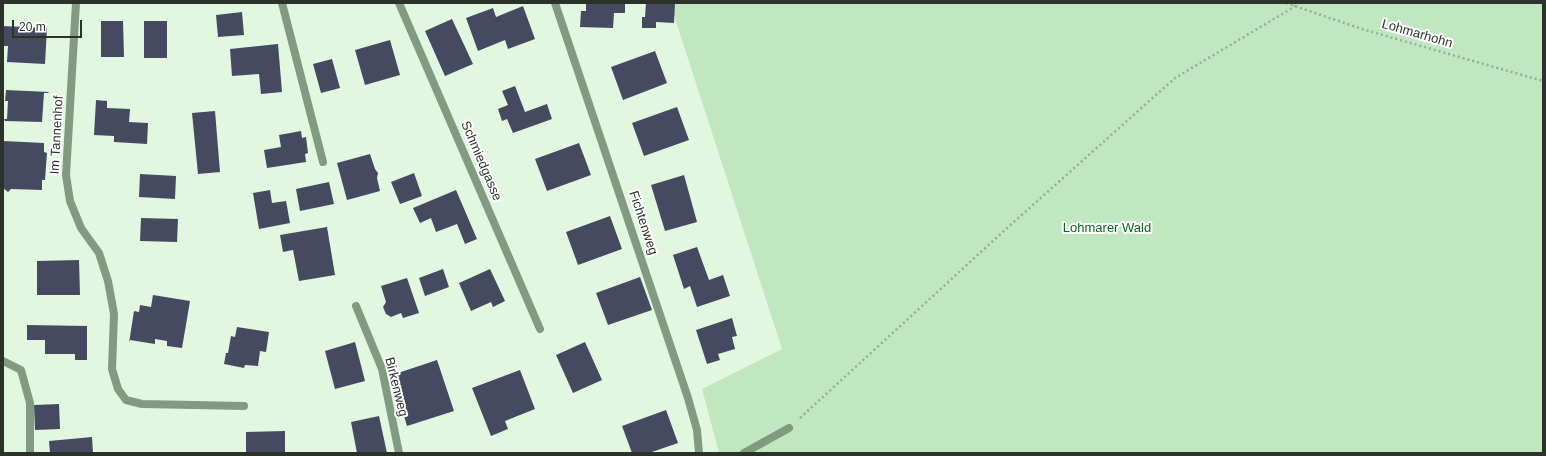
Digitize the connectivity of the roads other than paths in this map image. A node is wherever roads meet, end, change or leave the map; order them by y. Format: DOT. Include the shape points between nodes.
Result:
graph roads {
  1 [pos="76,3"];
  2 [pos="282,3"];
  3 [pos="399,3"];
  4 [pos="555,3"];
  5 [pos="323,162"];
  6 [pos="356,306"];
  7 [pos="540,329"];
  8 [pos="3,362"];
  9 [pos="244,406"];
  10 [pos="789,428"];
  11 [pos="30,453"];
  12 [pos="399,453"];
  13 [pos="698,453"];
  14 [pos="744,453"];
  1 -- 9 [label="street, Im Tannenhof" via="66,175 70,201 81,228 99,253 108,281 114,314 112,369 118,389 126,400 142,404"];
  2 -- 5 [label="street"];
  3 -- 7 [label="street, Schmiedgasse"];
  4 -- 13 [label="street, Fichtenweg" via="688,398 696,430"];
  6 -- 12 [label="street, Birkenweg" via="382,369"];
  8 -- 11 [label="street" via="21,370 30,403"];
  10 -- 14 [label="street"];
}
